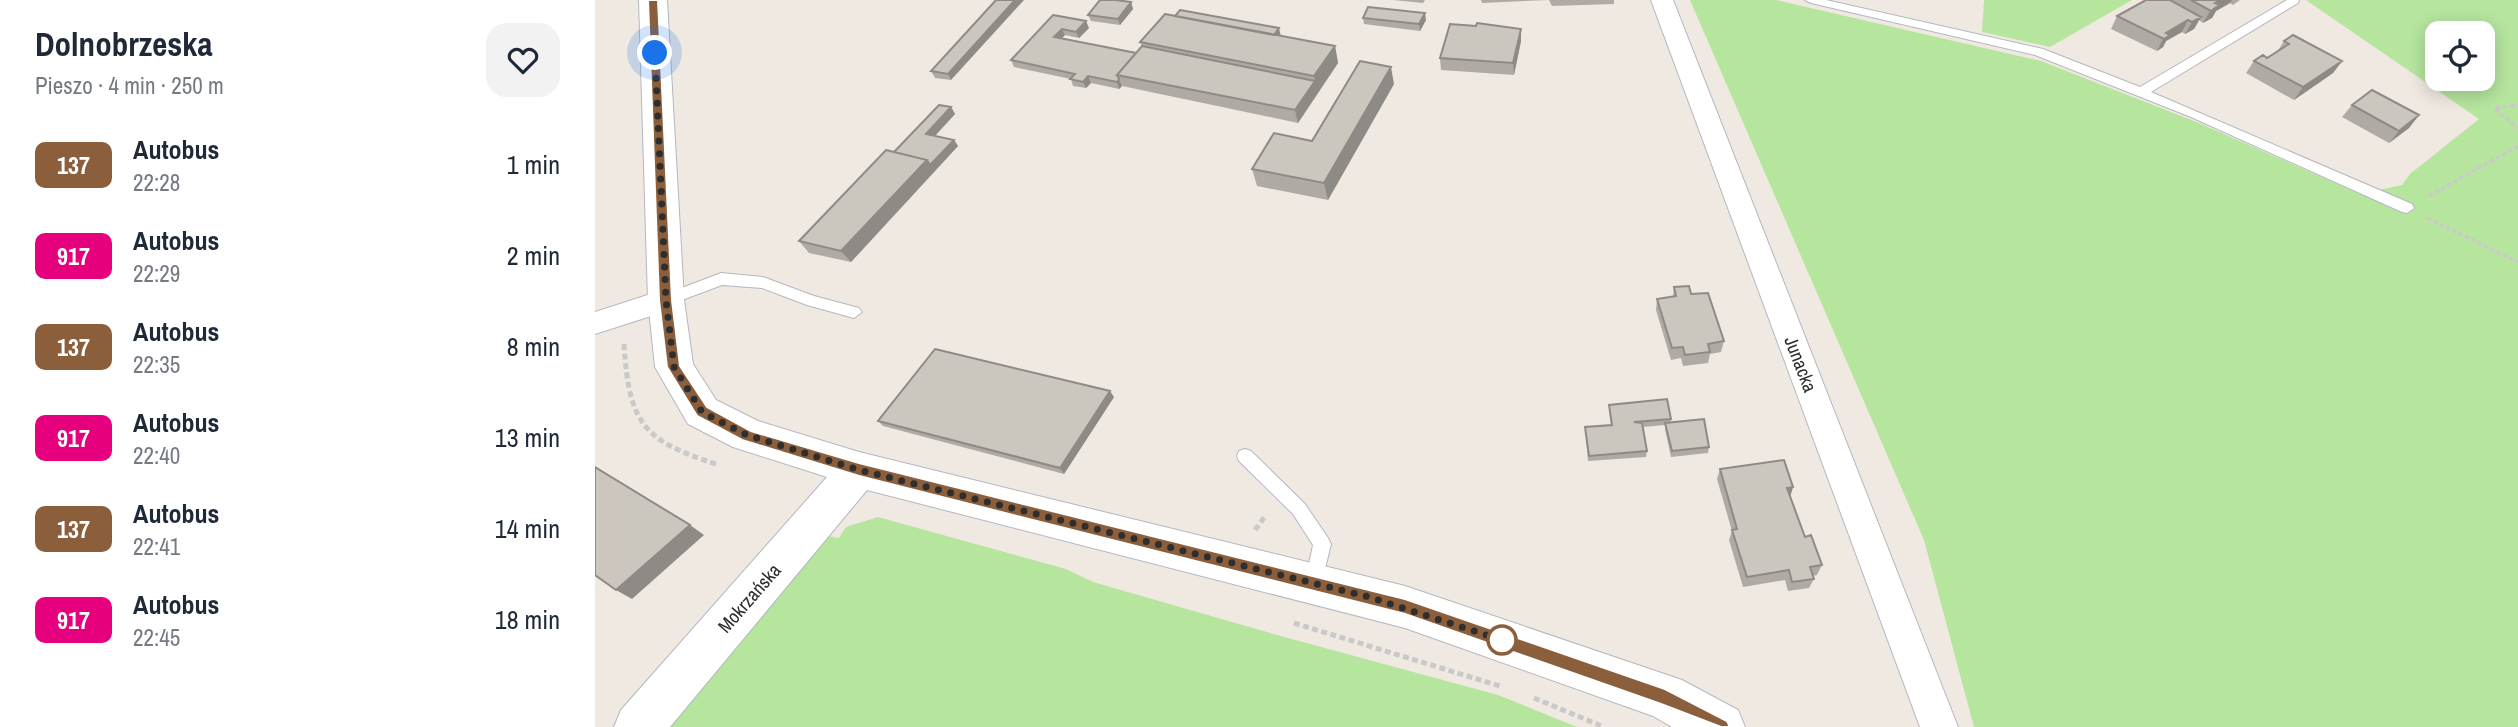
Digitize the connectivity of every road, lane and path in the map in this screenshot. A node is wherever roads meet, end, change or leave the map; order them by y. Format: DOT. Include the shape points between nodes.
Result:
graph roads {
  1 [pos="653,0"];
  2 [pos="1662,0"];
  3 [pos="1811,0"];
  4 [pos="2294,1"];
  5 [pos="2141,92"];
  6 [pos="2518,105"];
  7 [pos="2518,128"];
  8 [pos="2518,146"];
  9 [pos="2407,208"];
  10 [pos="2518,262"];
  11 [pos="666,300"];
  12 [pos="854,312"];
  13 [pos="595,323"];
  14 [pos="1245,456"];
  15 [pos="859,470"];
  16 [pos="1314,583"];
  17 [pos="1283,620"];
  18 [pos="1507,689"];
  19 [pos="1532,697"];
  20 [pos="638,727"];
  21 [pos="1604,727"];
  22 [pos="1721,727"];
  23 [pos="1939,727"];
  1 -- 11 [label="street"];
  2 -- 23 [label="street, Junacka"];
  3 -- 5 [label="lane" via="2039,52"];
  4 -- 5 [label="lane"];
  5 -- 9 [label="lane"];
  6 -- 7 [label="path" via="2495,108"];
  8 -- 9 [label="path"];
  9 -- 10 [label="path"];
  11 -- 12 [label="lane" via="721,279 763,283"];
  11 -- 13 [label="street"];
  11 -- 15 [label="street" via="674,367 702,412 747,435"];
  14 -- 16 [label="lane" via="1299,509 1322,544"];
  15 -- 16 [label="street"];
  15 -- 20 [label="street, Mokrzańska"];
  16 -- 22 [label="street" via="1405,607 1665,697"];
  17 -- 18 [label="path"];
  19 -- 21 [label="path"];
}
